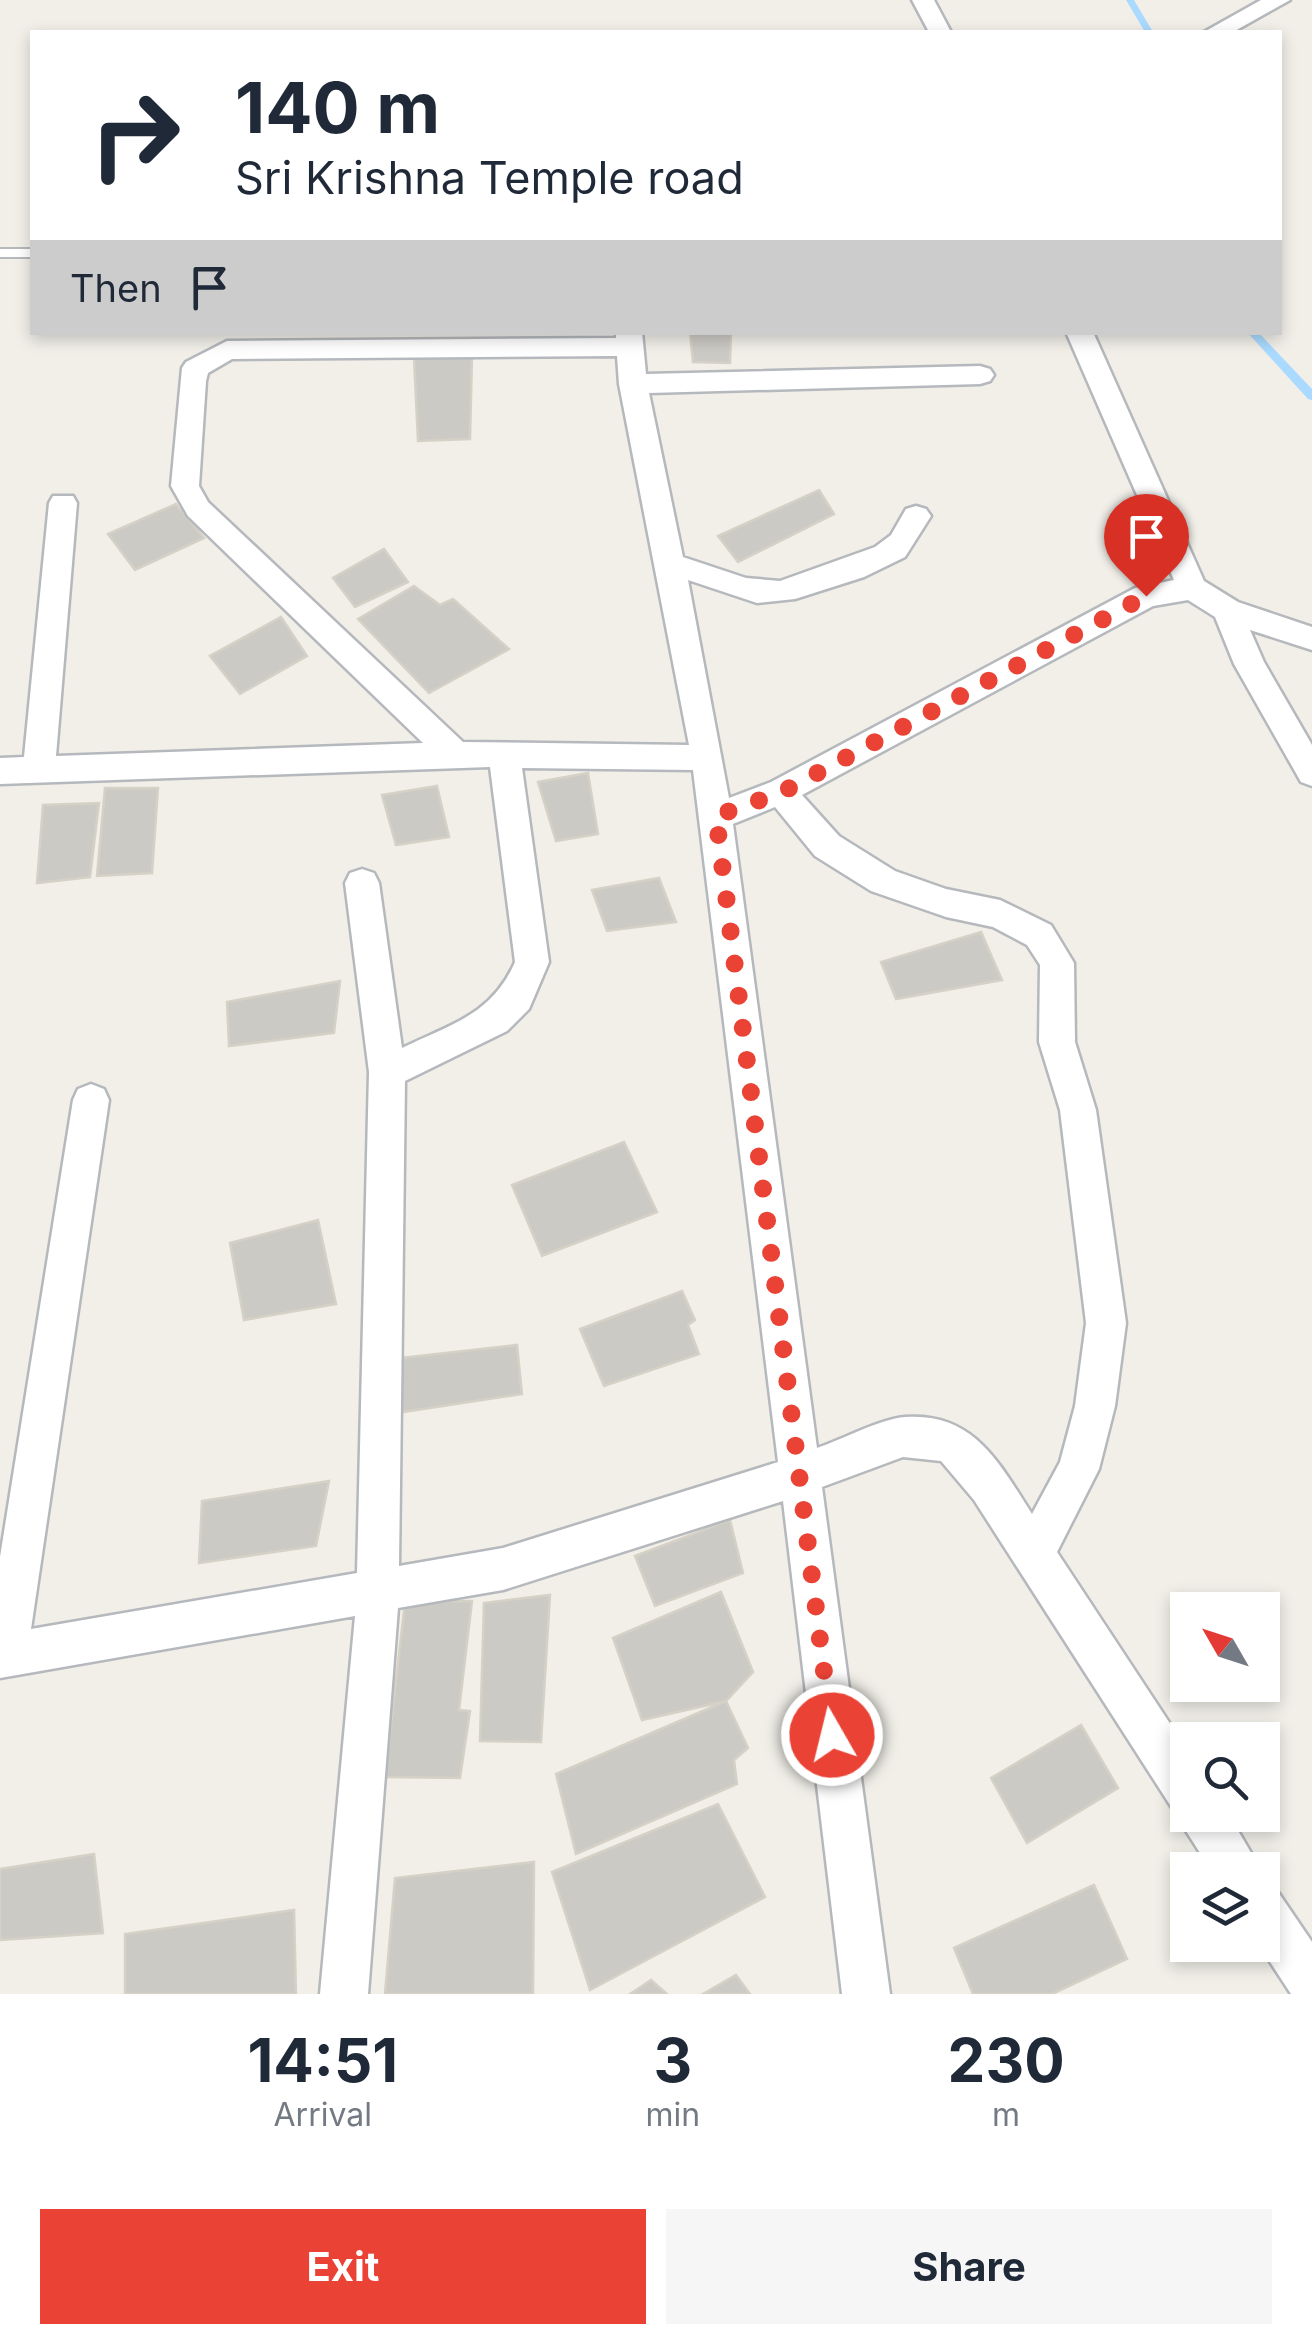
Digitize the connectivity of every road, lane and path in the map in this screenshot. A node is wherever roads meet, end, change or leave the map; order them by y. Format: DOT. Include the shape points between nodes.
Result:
graph roads {
  1 [pos="923,0"];
  2 [pos="1279,0"];
  3 [pos="939,30"];
  4 [pos="1220,30"];
  5 [pos="30,253"];
  6 [pos="0,254"];
  7 [pos="1080,335"];
  8 [pos="409,341"];
  9 [pos="631,354"];
  10 [pos="980,376"];
  11 [pos="63,502"];
  12 [pos="916,516"];
  13 [pos="670,565"];
  14 [pos="1192,588"];
  15 [pos="1228,610"];
  16 [pos="1312,639"];
  17 [pos="456,754"];
  18 [pos="504,755"];
  19 [pos="707,758"];
  20 [pos="39,770"];
  21 [pos="0,772"];
  22 [pos="1312,772"];
  23 [pos="782,792"];
  24 [pos="716,816"];
  25 [pos="362,884"];
  26 [pos="388,1072"];
  27 [pos="91,1100"];
  28 [pos="797,1476"];
  29 [pos="1033,1554"];
  30 [pos="378,1591"];
  31 [pos="3,1655"];
  32 [pos="1170,1764"];
  33 [pos="1280,1935"];
  34 [pos="1312,1984"];
  35 [pos="344,1994"];
  36 [pos="866,1994"];
  1 -- 3 [label="street"];
  2 -- 4 [label="street"];
  5 -- 6 [label="lane"];
  7 -- 14 [label="street"];
  8 -- 9 [label="street"];
  8 -- 17 [label="street" via="227,350 207,359 192,381 186,486 198,509"];
  9 -- 10 [label="street"];
  9 -- 13 [label="street"];
  11 -- 20 [label="street"];
  12 -- 13 [label="street" via="904,540 885,555 791,590 750,589"];
  13 -- 19 [label="street"];
  14 -- 15 [label="street"];
  14 -- 23 [label="street" via="1146,596"];
  15 -- 16 [label="street"];
  15 -- 22 [label="street" via="1248,664"];
  17 -- 18 [label="street"];
  17 -- 20 [label="street"];
  18 -- 19 [label="street"];
  18 -- 26 [label="street" via="532,962 517,998 495,1020"];
  19 -- 24 [label="street"];
  20 -- 21 [label="street"];
  23 -- 24 [label="street"];
  23 -- 29 [label="street" via="827,846 882,881 1000,914 1039,935 1057,963 1057,1042 1078,1110 1106,1322 1079,1469"];
  24 -- 28 [label="street"];
  25 -- 26 [label="street"];
  26 -- 30 [label="street"];
  27 -- 31 [label="street"];
  28 -- 29 [label="street" via="902,1437 951,1442 989,1485"];
  28 -- 30 [label="street" via="503,1569"];
  28 -- 36 [label="street"];
  29 -- 32 [label="street"];
  30 -- 31 [label="street"];
  30 -- 35 [label="street"];
  33 -- 34 [label="street"];
}
